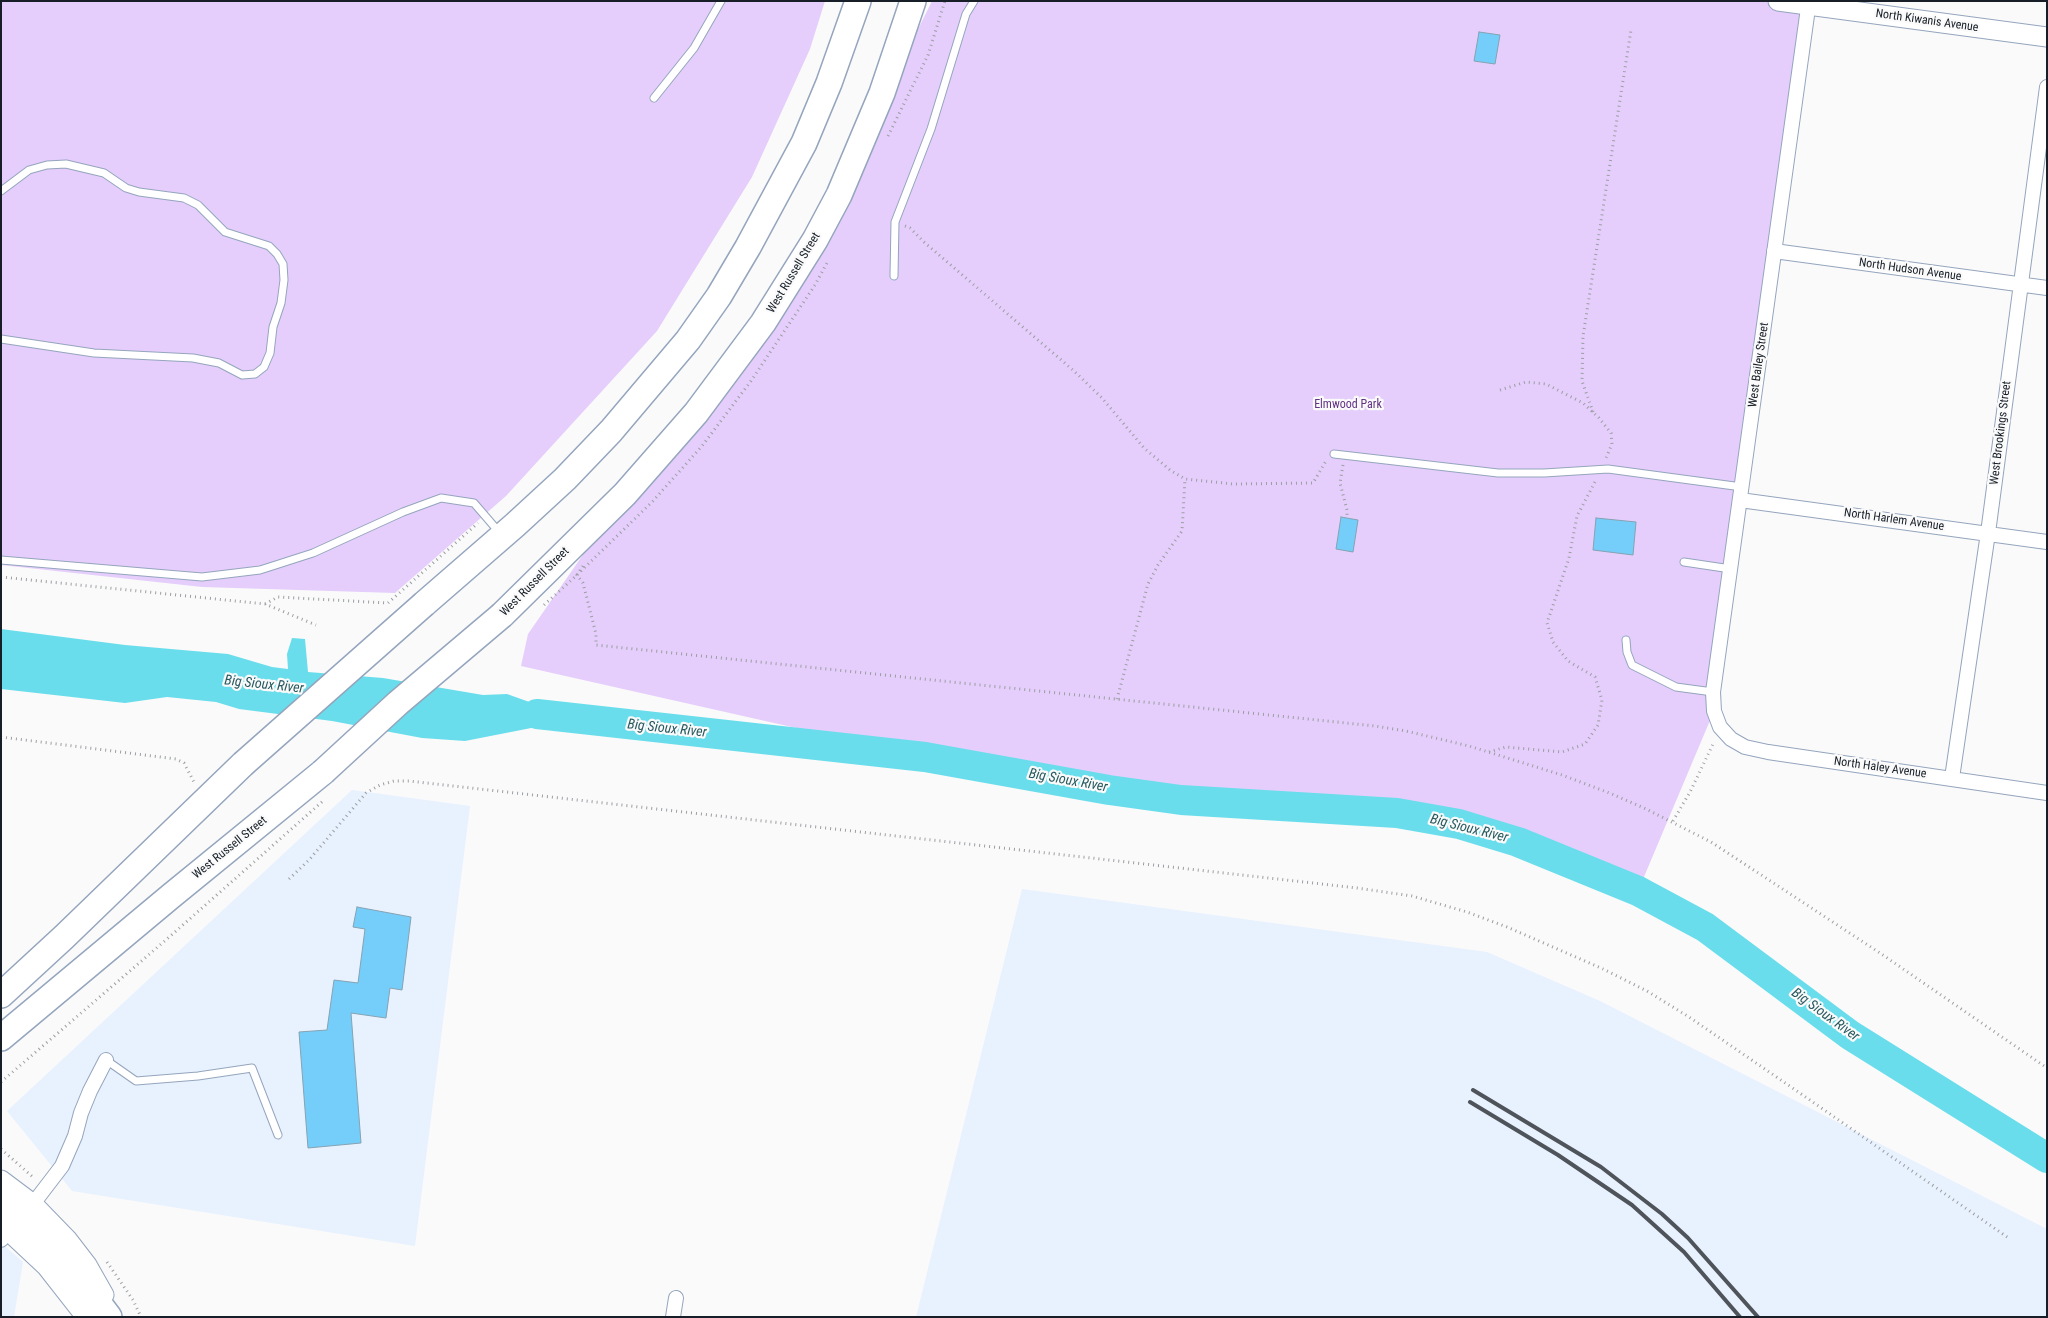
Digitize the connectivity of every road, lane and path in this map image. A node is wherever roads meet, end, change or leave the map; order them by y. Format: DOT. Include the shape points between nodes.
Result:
graph roads {
  1 [pos="721,1"];
  2 [pos="858,1"];
  3 [pos="914,1"];
  4 [pos="974,1"];
  5 [pos="1778,1"];
  6 [pos="1809,3"];
  7 [pos="1631,30"];
  8 [pos="2047,37"];
  9 [pos="2047,87"];
  10 [pos="654,98"];
  11 [pos="1,192"];
  12 [pos="895,222"];
  13 [pos="1774,251"];
  14 [pos="894,276"];
  15 [pos="2020,284"];
  16 [pos="2047,288"];
  17 [pos="1,339"];
  18 [pos="1500,390"];
  19 [pos="1594,413"];
  20 [pos="1334,454"];
  21 [pos="1345,455"];
  22 [pos="1601,469"];
  23 [pos="1185,479"];
  24 [pos="1741,493"];
  25 [pos="484,516"];
  26 [pos="1347,518"];
  27 [pos="1988,533"];
  28 [pos="503,536"];
  29 [pos="2047,542"];
  30 [pos="1,560"];
  31 [pos="1684,562"];
  32 [pos="1730,569"];
  33 [pos="577,575"];
  34 [pos="1,577"];
  35 [pos="264,604"];
  36 [pos="316,625"];
  37 [pos="1626,640"];
  38 [pos="1713,692"];
  39 [pos="1117,700"];
  40 [pos="1720,727"];
  41 [pos="1,737"];
  42 [pos="1488,752"];
  43 [pos="1952,778"];
  44 [pos="2047,793"];
  45 [pos="207,797"];
  46 [pos="324,800"];
  47 [pos="1673,821"];
  48 [pos="289,879"];
  49 [pos="1,995"];
  50 [pos="1,1038"];
  51 [pos="106,1060"];
  52 [pos="2047,1068"];
  53 [pos="1,1082"];
  54 [pos="278,1135"];
  55 [pos="1,1149"];
  56 [pos="32,1176"];
  57 [pos="1,1180"];
  58 [pos="1,1197"];
  59 [pos="14,1223"];
  60 [pos="2010,1239"];
  61 [pos="676,1298"];
  62 [pos="86,1317"];
  63 [pos="109,1317"];
  64 [pos="114,1317"];
  65 [pos="673,1317"];
  1 -- 10 [label="lane" via="694,48"];
  2 -- 28 [label="highway" via="804,143 719,296 688,340 611,431"];
  3 -- 50 [label="highway, West Russell Street, bridge" via="882,93 839,195 764,323 696,413 631,486 502,615 322,772"];
  4 -- 12 [label="lane" via="966,14 931,129"];
  5 -- 6 [label="street, North Kiwanis Avenue"];
  6 -- 8 [label="street, North Kiwanis Avenue"];
  6 -- 13 [label="street, West Bailey Street"];
  7 -- 19 [label="path" via="1583,336 1582,381"];
  9 -- 15 [label="street, West Brookings Street"];
  11 -- 17 [label="lane" via="29,170 46,165 66,164 104,173 126,188 184,198 198,205 225,232 269,246 283,264 284,280 281,303 272,327 270,353 264,367 255,374 242,375 219,363 192,358 94,353"];
  12 -- 14 [label="lane"];
  12 -- 23 [label="path" via="910,228 1074,371 1102,398 1144,448"];
  13 -- 15 [label="street, North Hudson Avenue"];
  13 -- 24 [label="street, West Bailey Street"];
  15 -- 16 [label="street, North Hudson Avenue"];
  15 -- 27 [label="street, West Brookings Street"];
  18 -- 19 [label="path" via="1526,382 1546,384 1583,403"];
  19 -- 22 [label="path" via="1611,433 1612,444"];
  20 -- 21 [label="lane"];
  20 -- 23 [label="path" via="1329,453 1313,483 1233,484"];
  21 -- 22 [label="lane" via="1491,472"];
  21 -- 26 [label="path" via="1340,483"];
  22 -- 24 [label="lane"];
  22 -- 42 [label="path" via="1577,516 1570,558 1547,623 1553,642 1568,661 1595,677 1602,700 1598,725 1585,744 1562,752 1506,747"];
  23 -- 39 [label="path" via="1182,531 1148,584"];
  24 -- 27 [label="street, North Harlem Avenue"];
  24 -- 32 [label="street, West Bailey Street"];
  25 -- 28 [label="lane"];
  25 -- 30 [label="lane" via="474,503 441,498 313,553 260,570 202,577"];
  25 -- 35 [label="path" via="388,603 278,597"];
  27 -- 29 [label="street, North Harlem Avenue"];
  27 -- 43 [label="street, West Brookings Street"];
  28 -- 45 [label="highway, bridge"];
  31 -- 32 [label="lane"];
  32 -- 38 [label="street, West Bailey Street"];
  33 -- 39 [label="path" via="583,583 596,645"];
  34 -- 35 [label="path"];
  35 -- 36 [label="path"];
  37 -- 38 [label="lane" via="1632,665 1676,687"];
  38 -- 40 [label="street, West Bailey Street" via="1714,711"];
  39 -- 42 [label="path" via="1375,726"];
  40 -- 43 [label="street, North Haley Avenue" via="1731,739 1768,752"];
  40 -- 47 [label="path"];
  41 -- 45 [label="path" via="176,759 184,763"];
  42 -- 47 [label="path" via="1562,775"];
  43 -- 44 [label="street, North Haley Avenue"];
  45 -- 49 [label="highway"];
  46 -- 53 [label="path"];
  47 -- 52 [label="path" via="1744,862"];
  48 -- 60 [label="path" via="366,793 394,781 409,781 1412,896 1506,926 1647,991"];
  51 -- 54 [label="lane" via="136,1081 252,1068"];
  51 -- 59 [label="street" via="90,1091 62,1166"];
  55 -- 56 [label="path"];
  57 -- 59 [label="street"];
  58 -- 59 [label="highway"];
  59 -- 62 [label="street"];
  59 -- 63 [label="highway" via="79,1277"];
  59 -- 64 [label="street" via="66,1239 87,1265"];
  61 -- 65 [label="street"];
}
